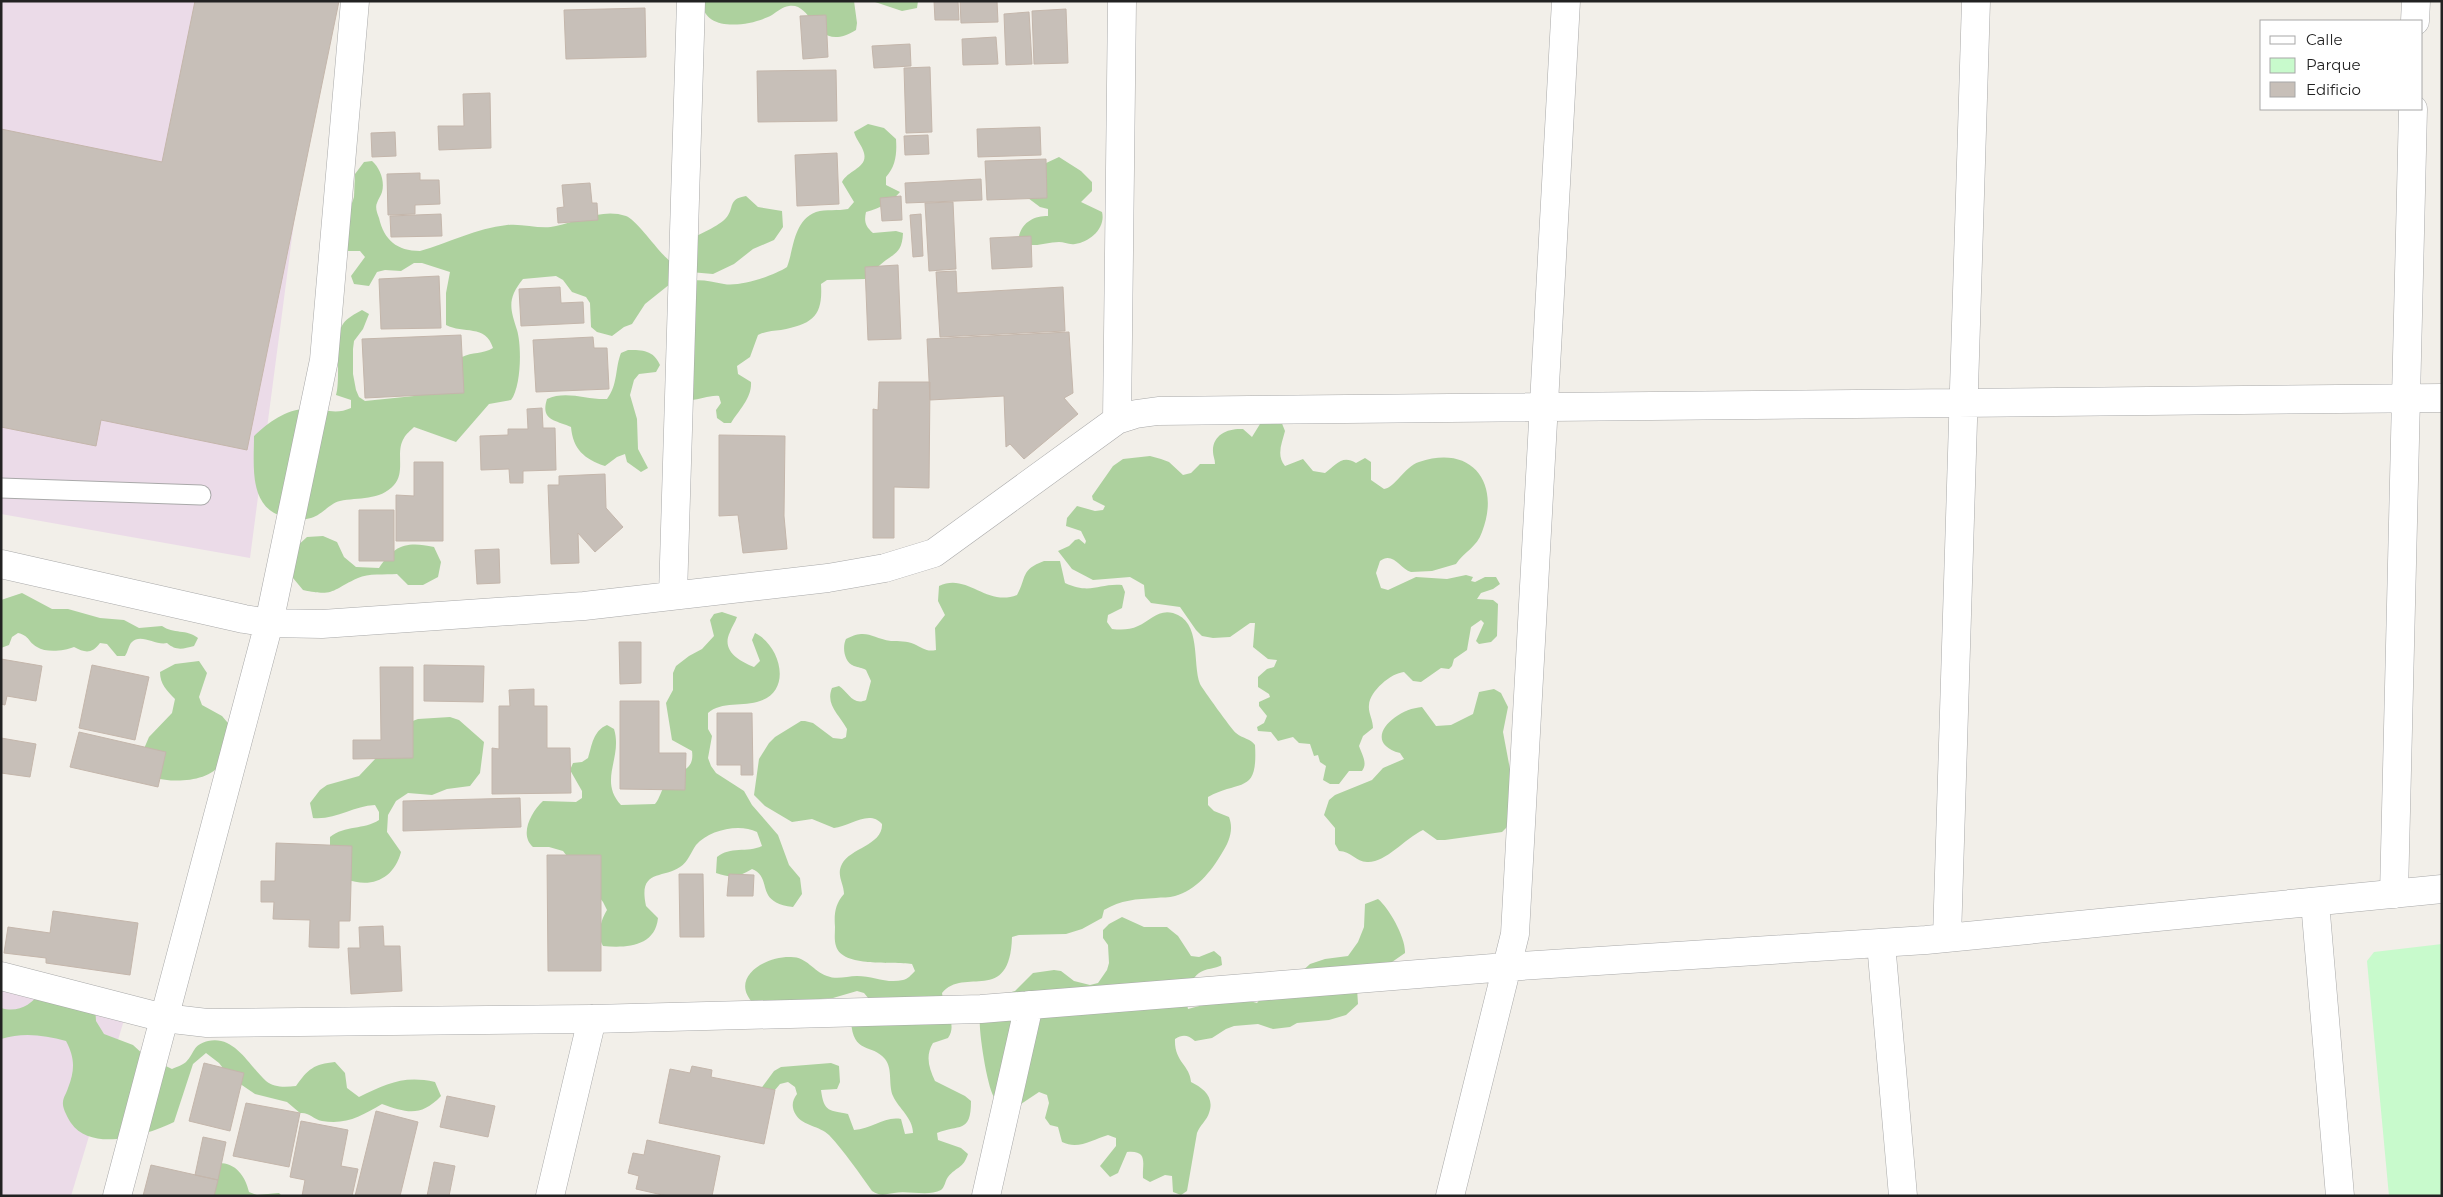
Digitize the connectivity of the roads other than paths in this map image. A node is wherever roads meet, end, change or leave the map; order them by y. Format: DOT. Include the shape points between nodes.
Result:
graph roads {
  1 [pos="355,1"];
  2 [pos="690,1"];
  3 [pos="1122,1"];
  4 [pos="1566,1"];
  5 [pos="1976,1"];
  6 [pos="2416,1"];
  7 [pos="2415,20"];
  8 [pos="2413,110"];
  9 [pos="2406,398"];
  10 [pos="2442,398"];
  11 [pos="1964,403"];
  12 [pos="1544,408"];
  13 [pos="1117,420"];
  14 [pos="1,488"];
  15 [pos="202,496"];
  16 [pos="1,564"];
  17 [pos="673,595"];
  18 [pos="269,623"];
  19 [pos="2442,889"];
  20 [pos="2394,894"];
  21 [pos="2315,902"];
  22 [pos="1947,938"];
  23 [pos="1881,944"];
  24 [pos="1506,968"];
  25 [pos="1,976"];
  26 [pos="1029,1005"];
  27 [pos="164,1018"];
  28 [pos="592,1018"];
  29 [pos="117,1196"];
  30 [pos="550,1196"];
  31 [pos="986,1196"];
  32 [pos="1450,1196"];
  33 [pos="1903,1196"];
  34 [pos="2340,1196"];
  1 -- 18 [label="street" via="324,360"];
  2 -- 17 [label="street"];
  3 -- 13 [label="street"];
  4 -- 12 [label="street"];
  5 -- 11 [label="street"];
  6 -- 7 [label="street"];
  8 -- 9 [label="street"];
  9 -- 10 [label="street"];
  9 -- 11 [label="street"];
  9 -- 20 [label="street"];
  11 -- 12 [label="street"];
  11 -- 22 [label="street"];
  12 -- 13 [label="street" via="1158,411"];
  12 -- 24 [label="street" via="1515,934"];
  13 -- 17 [label="street" via="934,553 866,572"];
  14 -- 15 [label="lane"];
  16 -- 18 [label="street"];
  17 -- 18 [label="street" via="574,607 322,624"];
  18 -- 27 [label="street"];
  19 -- 20 [label="street"];
  20 -- 21 [label="street"];
  21 -- 22 [label="street"];
  21 -- 34 [label="street"];
  22 -- 23 [label="street"];
  23 -- 24 [label="street"];
  23 -- 33 [label="street"];
  24 -- 26 [label="street"];
  24 -- 32 [label="street"];
  25 -- 27 [label="street"];
  26 -- 28 [label="street" via="981,1009"];
  26 -- 31 [label="street"];
  27 -- 28 [label="street" via="207,1023"];
  27 -- 29 [label="street"];
  28 -- 30 [label="street"];
}
